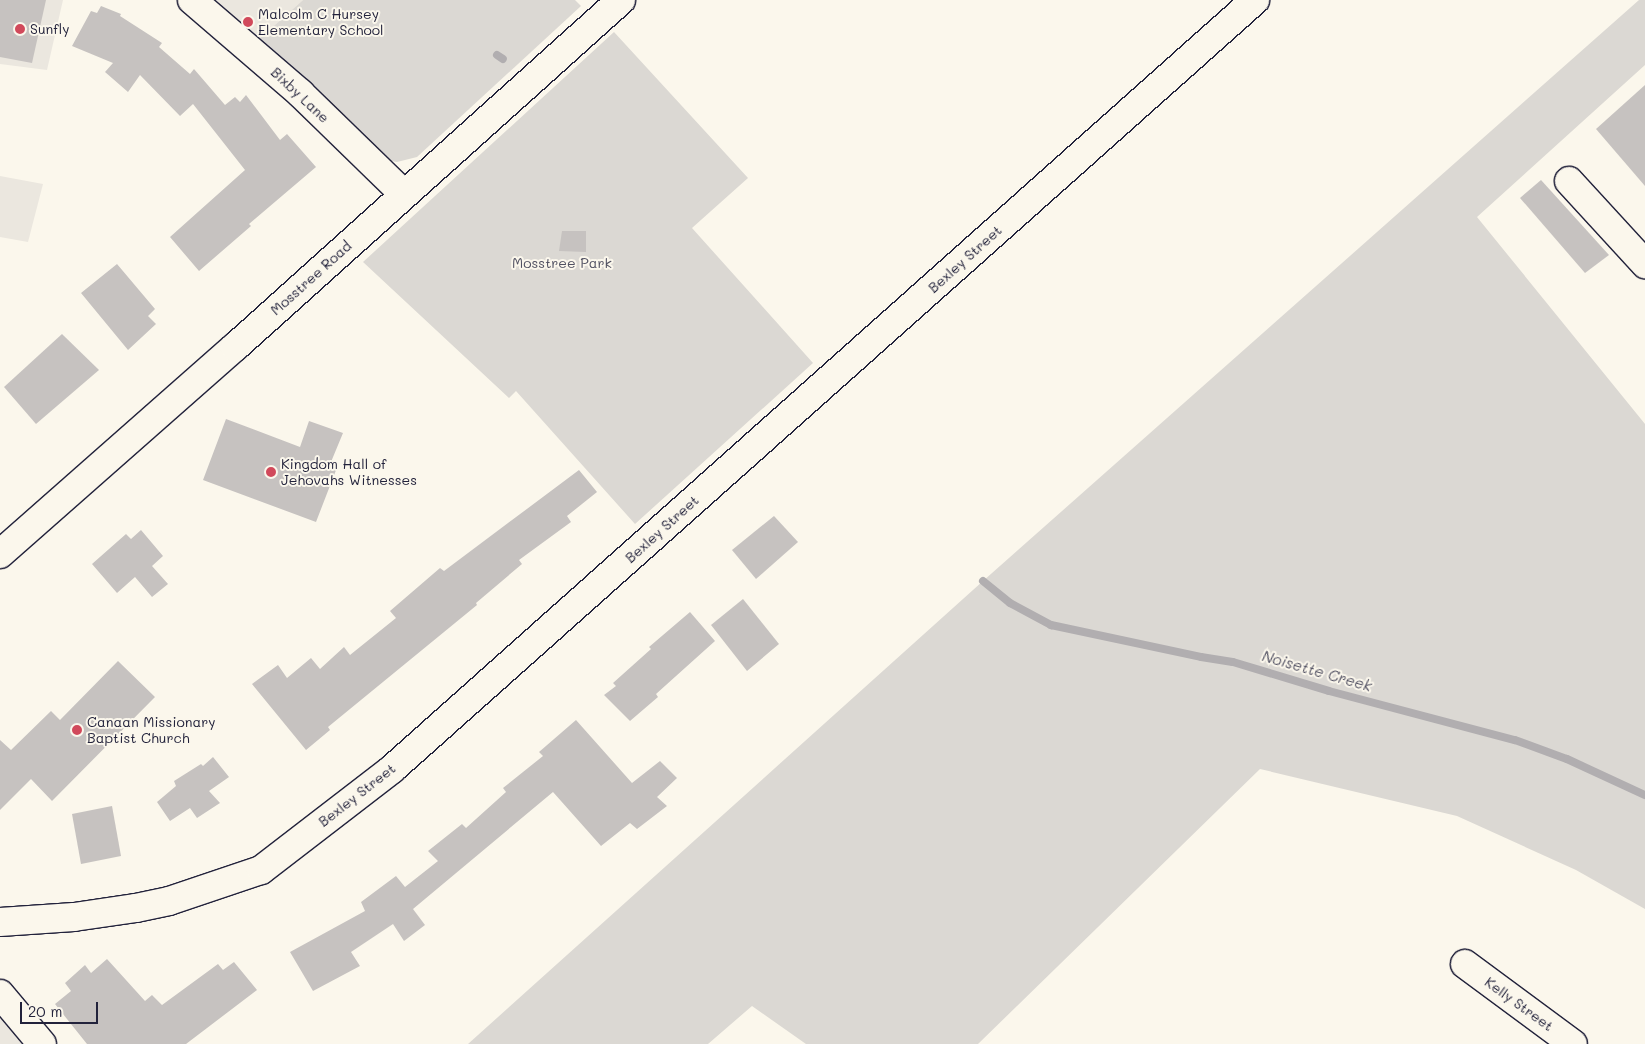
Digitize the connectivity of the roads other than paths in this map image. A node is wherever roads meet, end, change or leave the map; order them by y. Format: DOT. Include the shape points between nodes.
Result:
graph roads {
  1 [pos="192,0"];
  2 [pos="621,0"];
  3 [pos="1255,0"];
  4 [pos="1568,181"];
  5 [pos="404,194"];
  6 [pos="1645,264"];
  7 [pos="0,554"];
  8 [pos="0,922"];
  9 [pos="1465,964"];
  10 [pos="0,994"];
  11 [pos="42,1044"];
  12 [pos="1573,1044"];
  1 -- 5 [label="street, Bixby Lane" via="300,93"];
  2 -- 5 [label="street, Mosstree Road"];
  3 -- 8 [label="street, Bexley Street" via="392,770 261,870 169,902 74,917"];
  4 -- 6 [label="street"];
  5 -- 7 [label="street, Mosstree Road"];
  9 -- 12 [label="street, Kelly Street"];
  10 -- 11 [label="street"];
}
